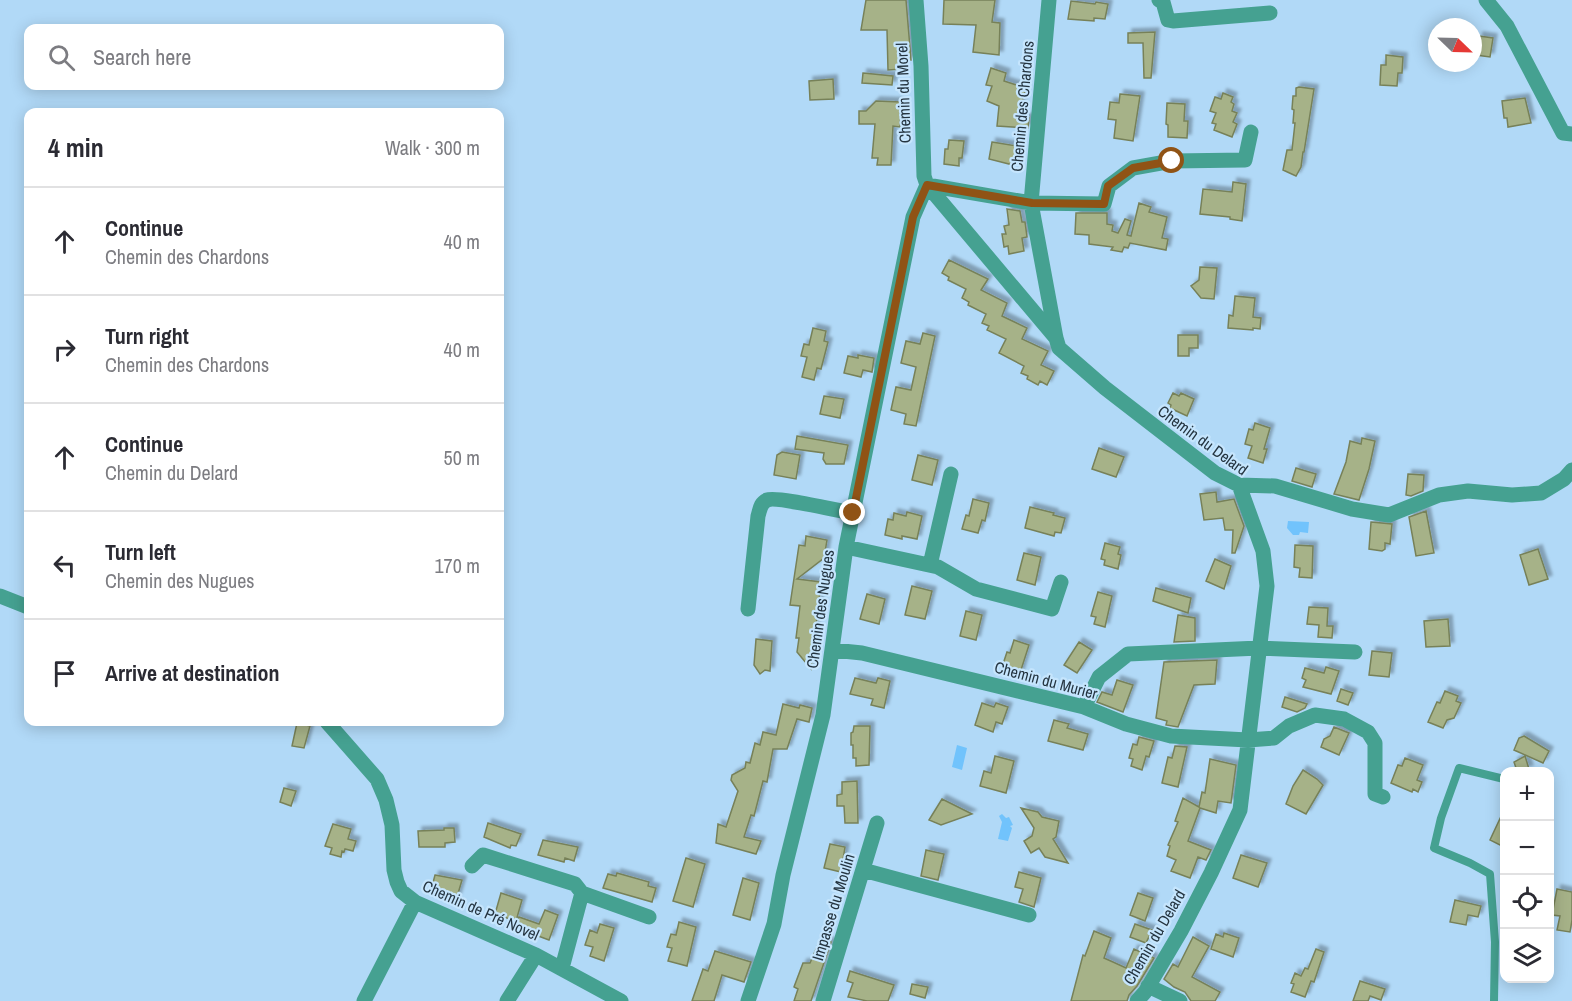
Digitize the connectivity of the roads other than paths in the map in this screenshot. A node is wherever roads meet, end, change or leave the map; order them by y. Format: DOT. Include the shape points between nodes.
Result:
graph roads {
  1 [pos="916,0"];
  2 [pos="1049,0"];
  3 [pos="1159,0"];
  4 [pos="1486,0"];
  5 [pos="1270,13"];
  6 [pos="1251,132"];
  7 [pos="1567,134"];
  8 [pos="927,185"];
  9 [pos="1032,203"];
  10 [pos="1056,338"];
  11 [pos="1572,470"];
  12 [pos="951,474"];
  13 [pos="1239,485"];
  14 [pos="853,513"];
  15 [pos="846,547"];
  16 [pos="930,565"];
  17 [pos="1061,582"];
  18 [pos="0,596"];
  19 [pos="24,605"];
  20 [pos="748,609"];
  21 [pos="1259,648"];
  22 [pos="833,650"];
  23 [pos="1355,652"];
  24 [pos="1084,707"];
  25 [pos="331,726"];
  26 [pos="1248,740"];
  27 [pos="1500,777"];
  28 [pos="1383,797"];
  29 [pos="878,823"];
  30 [pos="472,866"];
  31 [pos="863,870"];
  32 [pos="582,893"];
  33 [pos="415,902"];
  34 [pos="1029,915"];
  35 [pos="649,917"];
  36 [pos="536,955"];
  37 [pos="562,968"];
  38 [pos="1148,986"];
  39 [pos="364,1001"];
  40 [pos="507,1001"];
  41 [pos="621,1001"];
  42 [pos="748,1001"];
  43 [pos="823,1001"];
  44 [pos="1137,1001"];
  45 [pos="1180,1001"];
  46 [pos="1494,1001"];
  1 -- 8 [label="street, Chemin du Morel"];
  2 -- 9 [label="street, Chemin des Chardons"];
  3 -- 5 [label="street" via="1168,20"];
  4 -- 7 [label="street" via="1507,26"];
  6 -- 9 [label="street" via="1245,160 1172,161 1133,168 1108,186 1104,204"];
  8 -- 9 [label="street"];
  8 -- 10 [label="street"];
  8 -- 14 [label="street, Chemin des Nugues" via="913,217"];
  9 -- 10 [label="street, Chemin du Delard"];
  10 -- 13 [label="street, Chemin du Delard" via="1059,348 1105,388 1215,473"];
  11 -- 13 [label="street" via="1540,493 1468,491 1439,495 1389,515 1352,509 1275,486"];
  12 -- 16 [label="street"];
  13 -- 21 [label="street, Chemin du Delard" via="1263,551 1267,586"];
  14 -- 15 [label="street, Chemin des Nugues"];
  14 -- 20 [label="street" via="772,499 762,503"];
  15 -- 16 [label="street"];
  15 -- 22 [label="street, Chemin des Nugues"];
  16 -- 17 [label="street" via="976,589 1052,609"];
  18 -- 19 [label="street"];
  21 -- 23 [label="street"];
  21 -- 24 [label="street" via="1128,654 1099,677"];
  21 -- 26 [label="street, Chemin du Delard"];
  22 -- 24 [label="street, Chemin du Murier" via="862,653"];
  22 -- 42 [label="street, Chemin des Nugues" via="823,715 774,924"];
  24 -- 26 [label="street, Chemin du Murier" via="1171,736"];
  25 -- 33 [label="street, Chemin de Pré Novel" via="377,779 392,825 397,882 401,891"];
  26 -- 28 [label="street, Chemin du Murier" via="1274,738 1288,726 1315,715 1344,719 1368,732 1375,742 1375,794"];
  26 -- 38 [label="street, Chemin du Delard" via="1240,810 1181,931"];
  27 -- 46 [label="lane" via="1459,768 1434,848 1490,874"];
  29 -- 31 [label="street, Impasse du Moulin"];
  30 -- 32 [label="street" via="483,855 575,884"];
  31 -- 34 [label="street"];
  31 -- 43 [label="street, Impasse du Moulin"];
  32 -- 35 [label="street"];
  32 -- 37 [label="street"];
  33 -- 36 [label="street, Chemin de Pré Novel"];
  33 -- 39 [label="street"];
  36 -- 37 [label="street, Chemin de Pré Novel"];
  36 -- 40 [label="street"];
  37 -- 41 [label="street, Chemin de Pré Novel"];
  38 -- 44 [label="street, Chemin du Delard"];
  38 -- 45 [label="street"];
}
